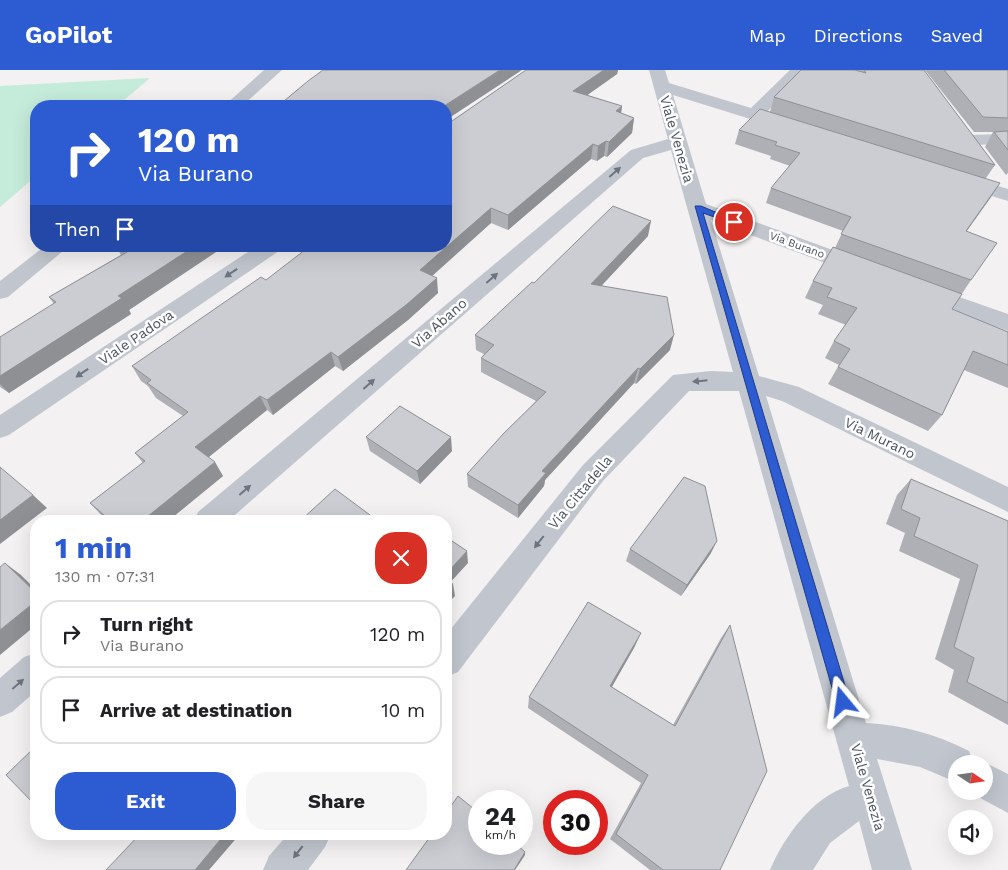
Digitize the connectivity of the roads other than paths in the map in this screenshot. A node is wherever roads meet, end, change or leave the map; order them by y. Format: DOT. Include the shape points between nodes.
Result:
graph roads {
  1 [pos="274,70"];
  2 [pos="799,70"];
  3 [pos="660,78"];
  4 [pos="239,100"];
  5 [pos="754,115"];
  6 [pos="956,124"];
  7 [pos="801,130"];
  8 [pos="968,140"];
  9 [pos="1008,140"];
  10 [pos="678,142"];
  11 [pos="979,155"];
  12 [pos="991,171"];
  13 [pos="942,174"];
  14 [pos="1008,195"];
  15 [pos="698,208"];
  16 [pos="51,252"];
  17 [pos="263,252"];
  18 [pos="0,292"];
  19 [pos="1008,323"];
  20 [pos="749,382"];
  21 [pos="0,428"];
  22 [pos="1008,500"];
  23 [pos="215,515"];
  24 [pos="452,653"];
  25 [pos="30,673"];
  26 [pos="0,700"];
  27 [pos="854,740"];
  28 [pos="948,759"];
  29 [pos="993,786"];
  30 [pos="1008,795"];
  31 [pos="871,799"];
  32 [pos="307,840"];
  33 [pos="284,870"];
  34 [pos="790,870"];
  35 [pos="892,870"];
  1 -- 4 [label="street"];
  2 -- 5 [label="street"];
  3 -- 5 [label="street"];
  3 -- 10 [label="street, Viale Venezia"];
  5 -- 7 [label="street"];
  6 -- 8 [label="street"];
  8 -- 9 [label="street"];
  8 -- 11 [label="street"];
  10 -- 15 [label="street, Viale Venezia"];
  23 -- 10 [label="street, Via Abano, one-way" via="637,154"];
  12 -- 14 [label="street"];
  13 -- 14 [label="street"];
  15 -- 19 [label="street, Via Burano"];
  15 -- 20 [label="street, Viale Venezia"];
  16 -- 18 [label="street"];
  17 -- 21 [label="street, Viale Padova, one-way"];
  20 -- 22 [label="street, Via Murano" via="790,394"];
  20 -- 24 [label="street, Via Cittadella, one-way" via="682,382 593,473"];
  20 -- 27 [label="street, Viale Venezia"];
  26 -- 25 [label="street, one-way"];
  27 -- 28 [label="street" via="886,741"];
  27 -- 31 [label="street, Viale Venezia"];
  29 -- 30 [label="street"];
  31 -- 34 [label="street" via="846,805 817,830"];
  31 -- 35 [label="street, Viale Venezia"];
  32 -- 33 [label="street, one-way"];
}
